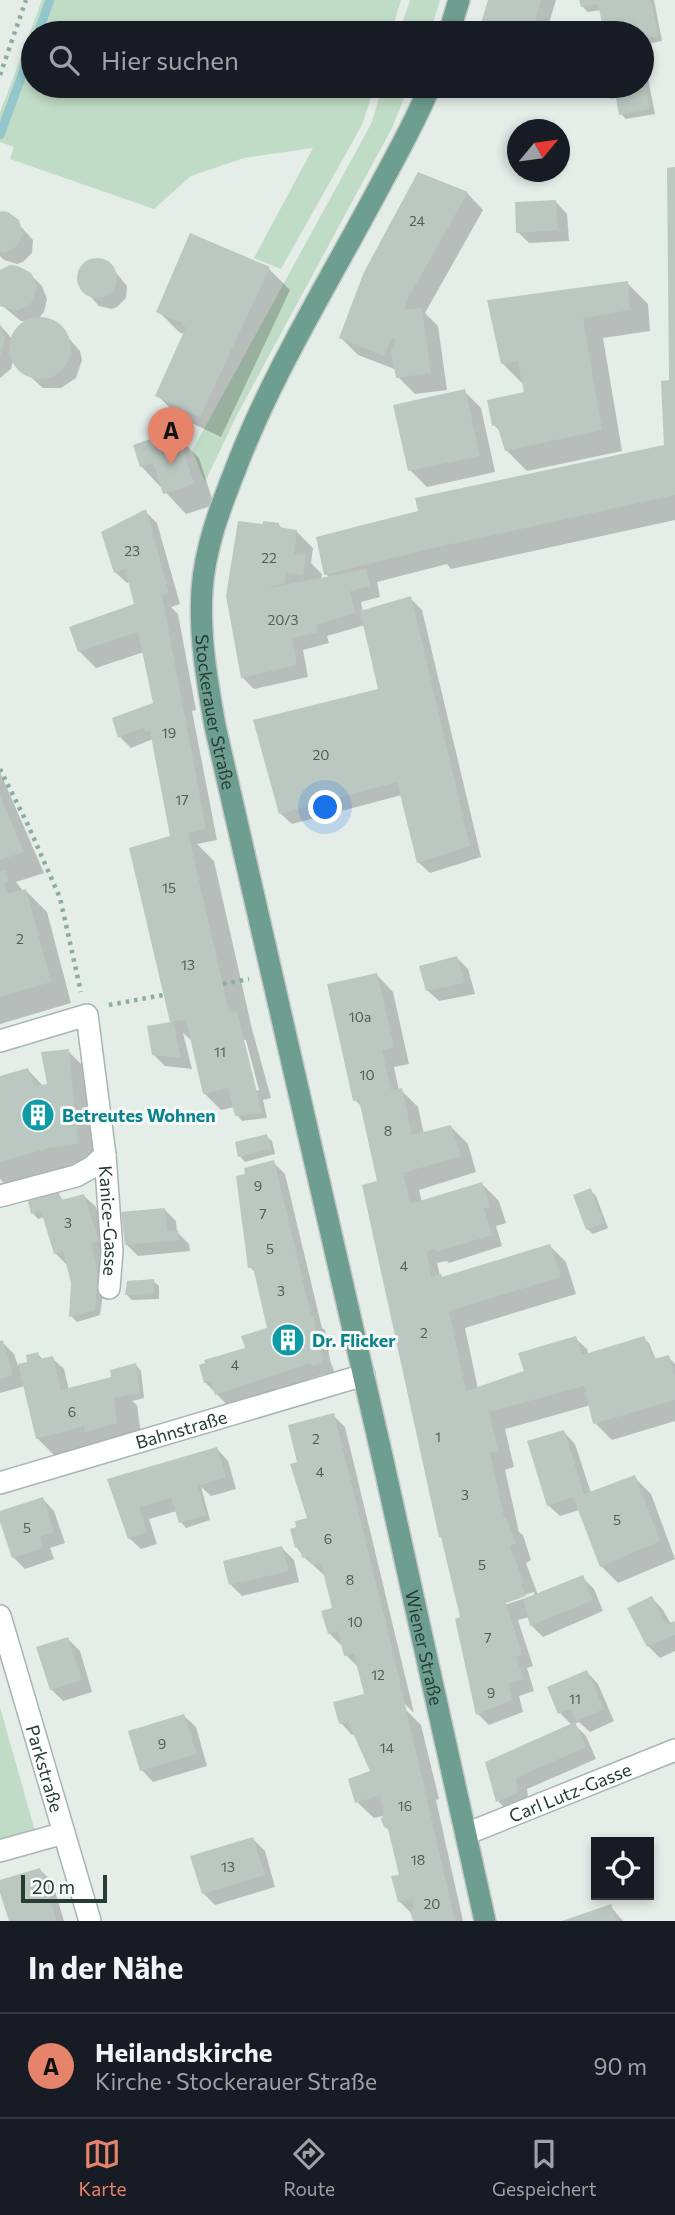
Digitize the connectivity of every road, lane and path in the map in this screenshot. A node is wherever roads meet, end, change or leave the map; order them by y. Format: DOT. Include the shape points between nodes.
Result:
graph roads {
  1 [pos="26,0"];
  2 [pos="459,0"];
  3 [pos="453,21"];
  4 [pos="0,75"];
  5 [pos="423,98"];
  6 [pos="0,769"];
  7 [pos="163,995"];
  8 [pos="89,1007"];
  9 [pos="0,1041"];
  10 [pos="105,1155"];
  11 [pos="0,1196"];
  12 [pos="109,1288"];
  13 [pos="364,1375"];
  14 [pos="0,1483"];
  15 [pos="0,1616"];
  16 [pos="675,1750"];
  17 [pos="64,1833"];
  18 [pos="466,1834"];
  19 [pos="0,1851"];
  20 [pos="90,1921"];
  21 [pos="485,1921"];
  1 -- 4 [label="path"];
  2 -- 3 [label="main road"];
  5 -- 13 [label="main road, Stockerauer Straße" via="246,441 214,523 202,589 202,635 215,726"];
  6 -- 8 [label="path" via="60,898"];
  7 -- 8 [label="path"];
  8 -- 9 [label="street"];
  8 -- 10 [label="street, Kanice-Gasse"];
  10 -- 11 [label="street, Kanice-Gasse" via="76,1176"];
  10 -- 12 [label="street, Kanice-Gasse"];
  13 -- 14 [label="street, Bahnstraße"];
  13 -- 18 [label="main road, Wiener Straße"];
  15 -- 17 [label="street, Parkstraße"];
  16 -- 18 [label="street, Carl Lutz-Gasse"];
  17 -- 19 [label="street"];
  17 -- 20 [label="street, Parkstraße"];
  18 -- 21 [label="main road, Wiener Straße"];
}
